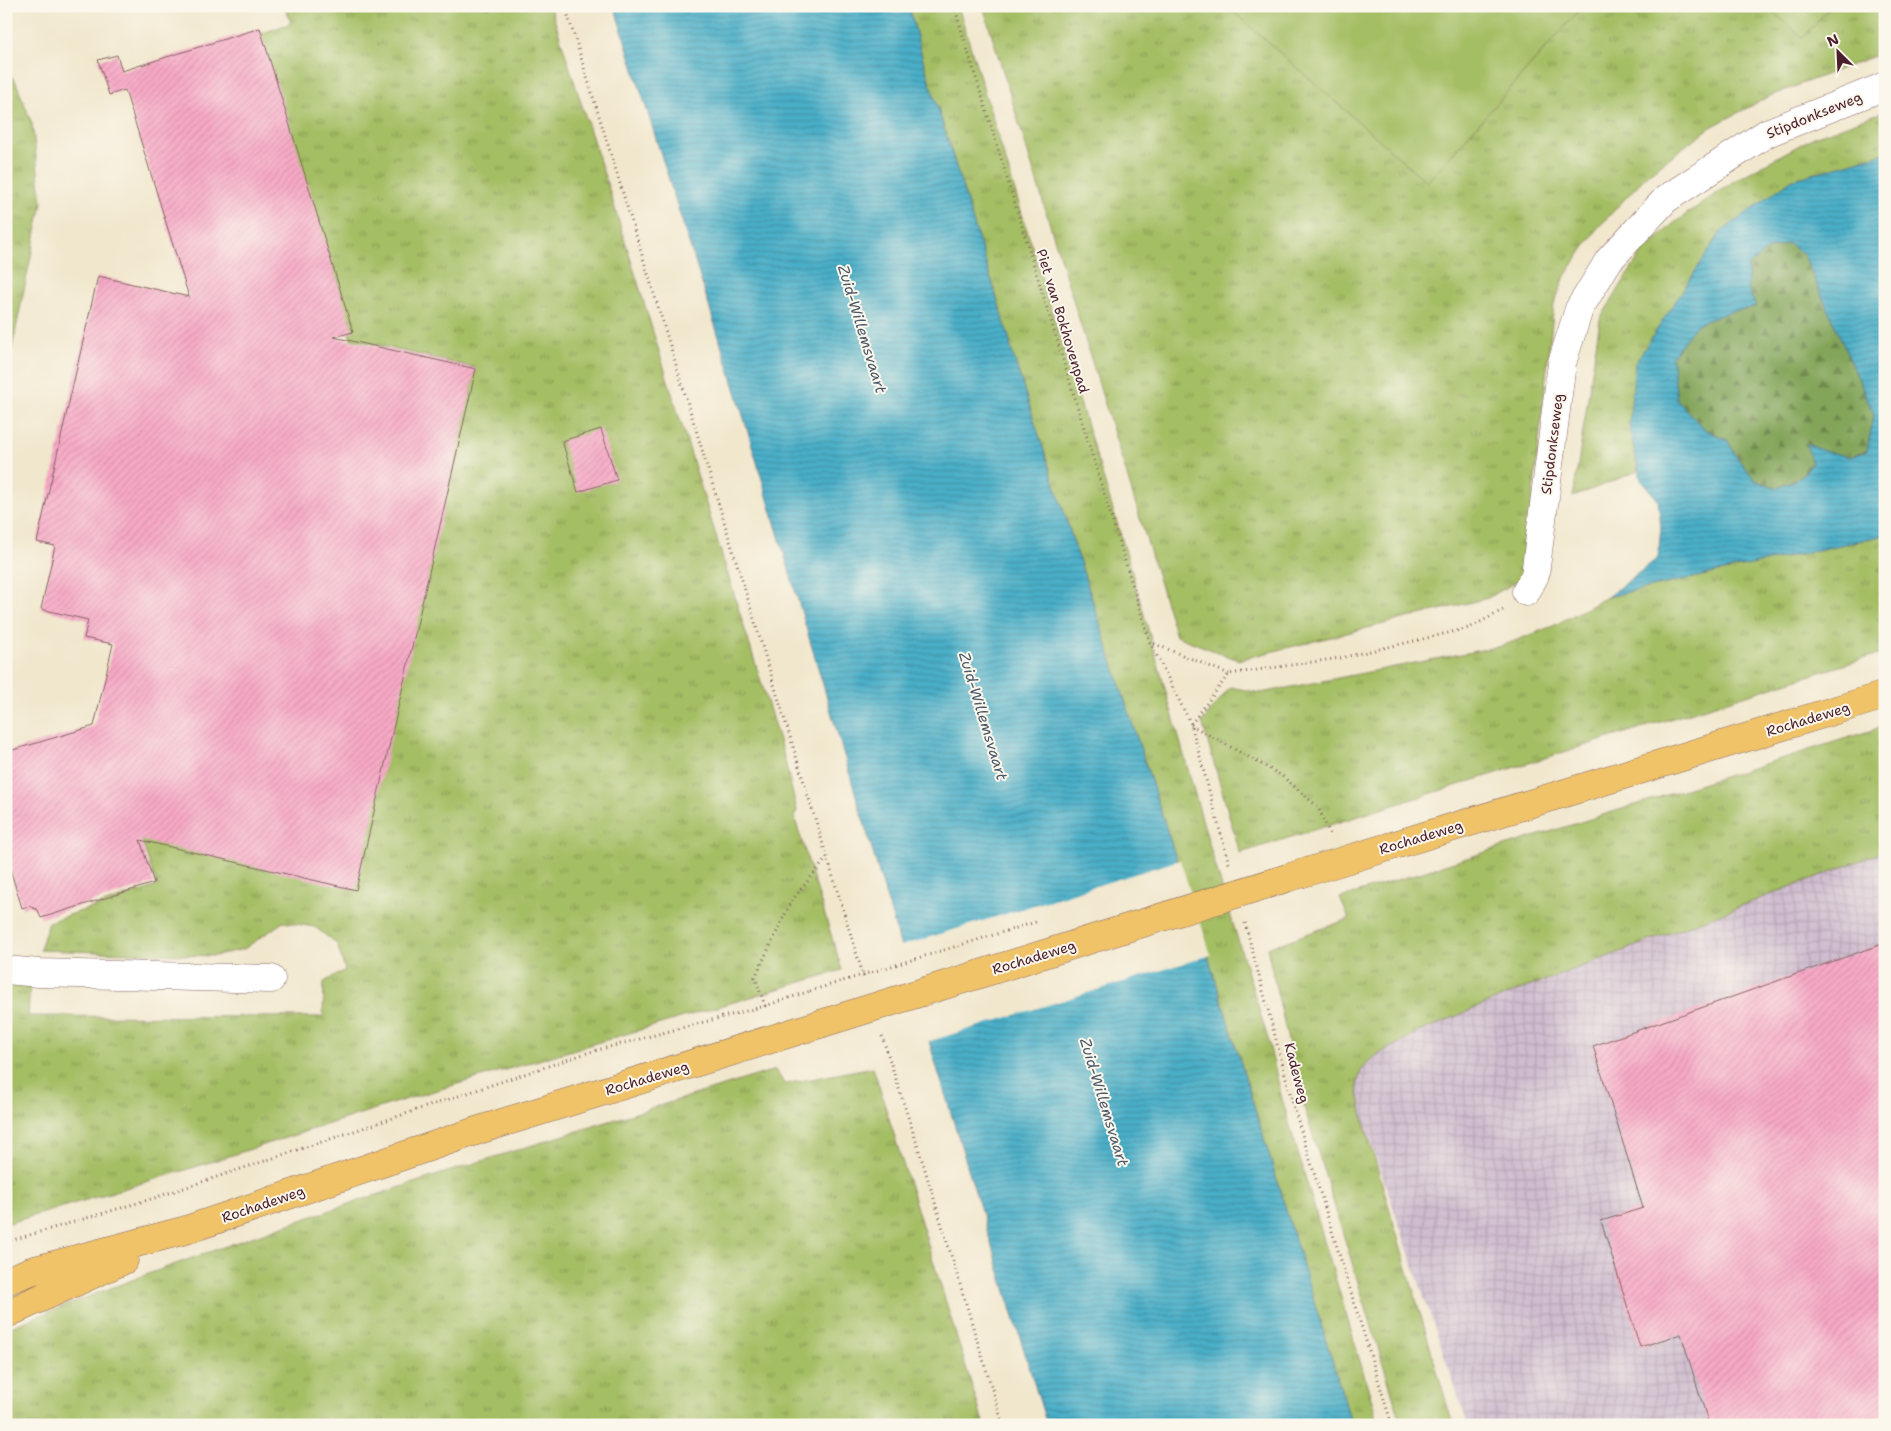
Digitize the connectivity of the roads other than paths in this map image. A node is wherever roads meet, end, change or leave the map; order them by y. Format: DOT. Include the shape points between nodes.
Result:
graph roads {
  1 [pos="1885,86"];
  2 [pos="1526,592"];
  3 [pos="1885,695"];
  4 [pos="6,970"];
  5 [pos="271,979"];
  6 [pos="186,1230"];
  7 [pos="6,1281"];
  8 [pos="6,1314"];
  1 -- 2 [label="street, Stipdonkseweg" via="1767,133 1666,199 1609,260 1579,309 1562,363 1535,575"];
  3 -- 6 [label="main road, Rochadeweg, bridge" via="479,1130"];
  4 -- 5 [label="street"];
  6 -- 7 [label="main road, Rochadeweg" via="31,1271"];
  6 -- 8 [label="main road, Rochadeweg"];
}
